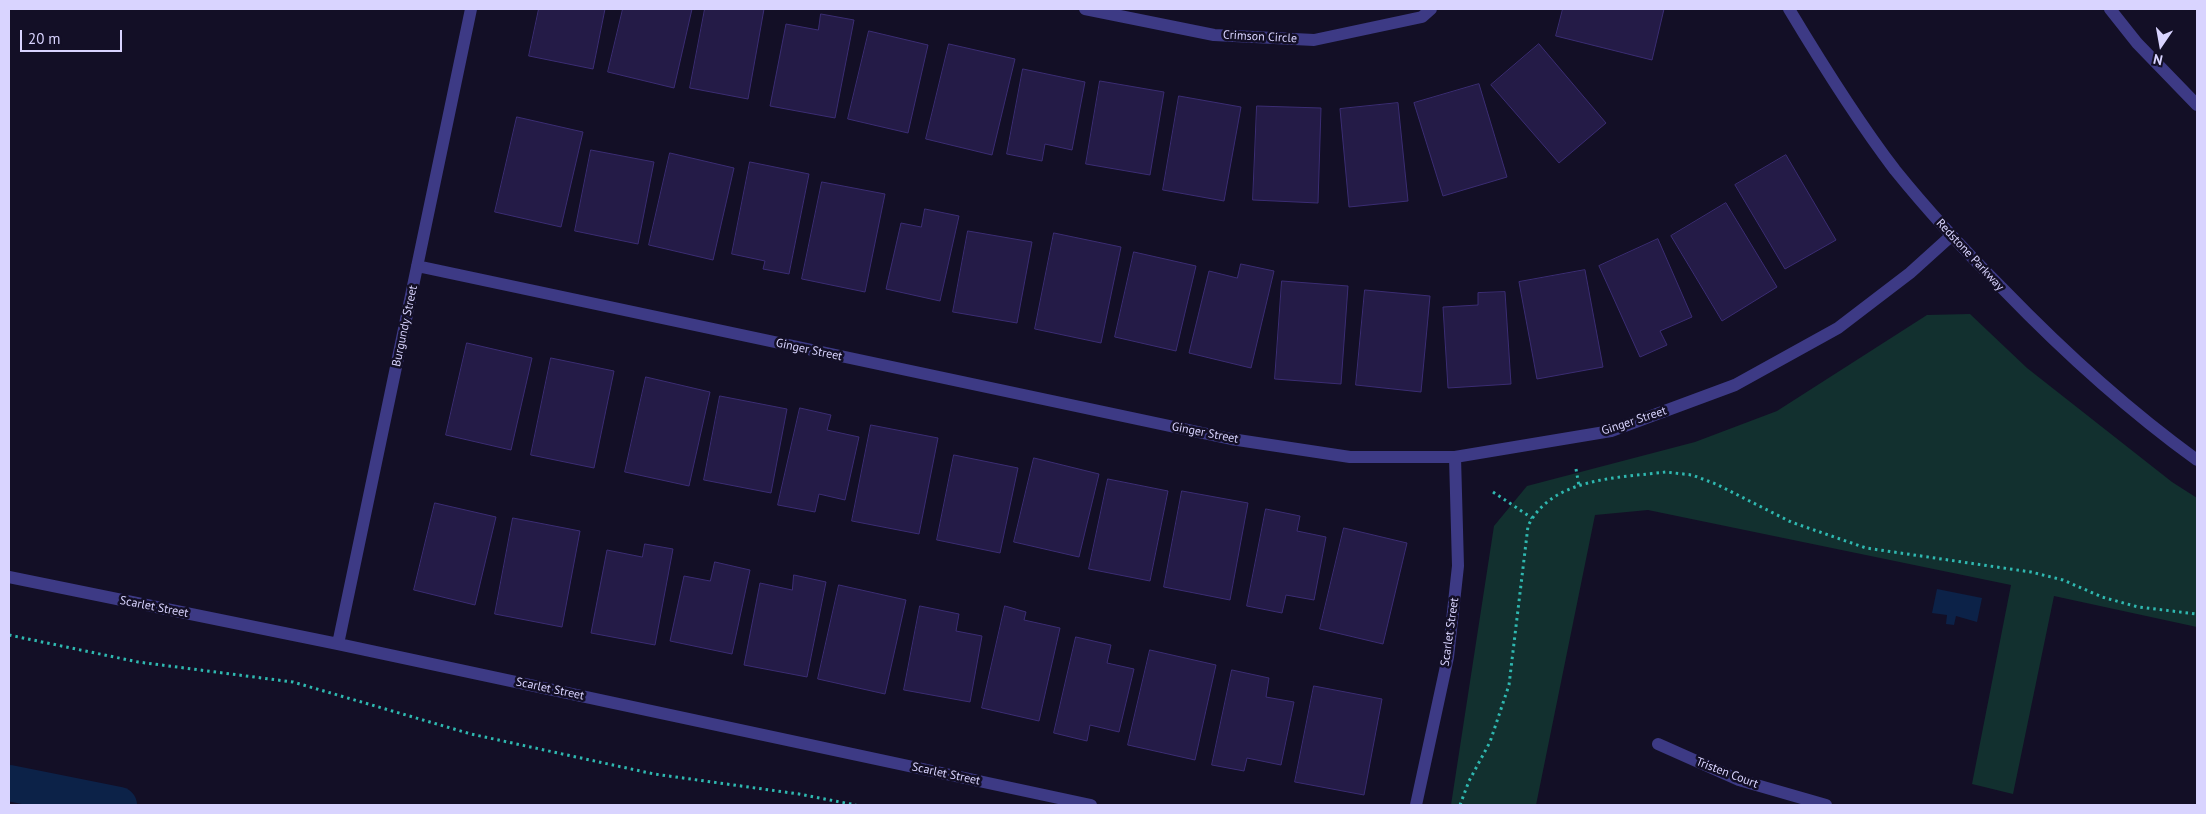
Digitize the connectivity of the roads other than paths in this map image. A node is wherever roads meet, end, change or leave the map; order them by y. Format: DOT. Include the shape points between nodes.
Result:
graph roads {
  1 [pos="471,9"];
  2 [pos="1085,9"];
  3 [pos="1431,9"];
  4 [pos="1788,9"];
  5 [pos="2110,9"];
  6 [pos="2197,105"];
  7 [pos="1951,236"];
  8 [pos="418,266"];
  9 [pos="1455,457"];
  10 [pos="2197,460"];
  11 [pos="9,578"];
  12 [pos="338,644"];
  13 [pos="1658,744"];
  14 [pos="1091,805"];
  15 [pos="1416,805"];
  16 [pos="1826,805"];
  1 -- 8 [label="street, Burgundy Street"];
  2 -- 3 [label="street, Crimson Circle" via="1214,35 1314,40 1422,17"];
  4 -- 7 [label="street, Redstone Parkway" via="1824,68 1895,169"];
  5 -- 6 [label="street" via="2137,43"];
  7 -- 9 [label="street, Ginger Street" via="1910,273 1838,328 1735,385 1611,431"];
  7 -- 10 [label="street, Redstone Parkway" via="2051,339"];
  8 -- 9 [label="street, Ginger Street" via="1231,439 1350,456"];
  8 -- 12 [label="street, Burgundy Street"];
  9 -- 15 [label="street, Scarlet Street" via="1457,575 1448,657"];
  11 -- 12 [label="street, Scarlet Street"];
  12 -- 14 [label="street, Scarlet Street"];
  13 -- 16 [label="street, Tristen Court" via="1739,780"];
}
